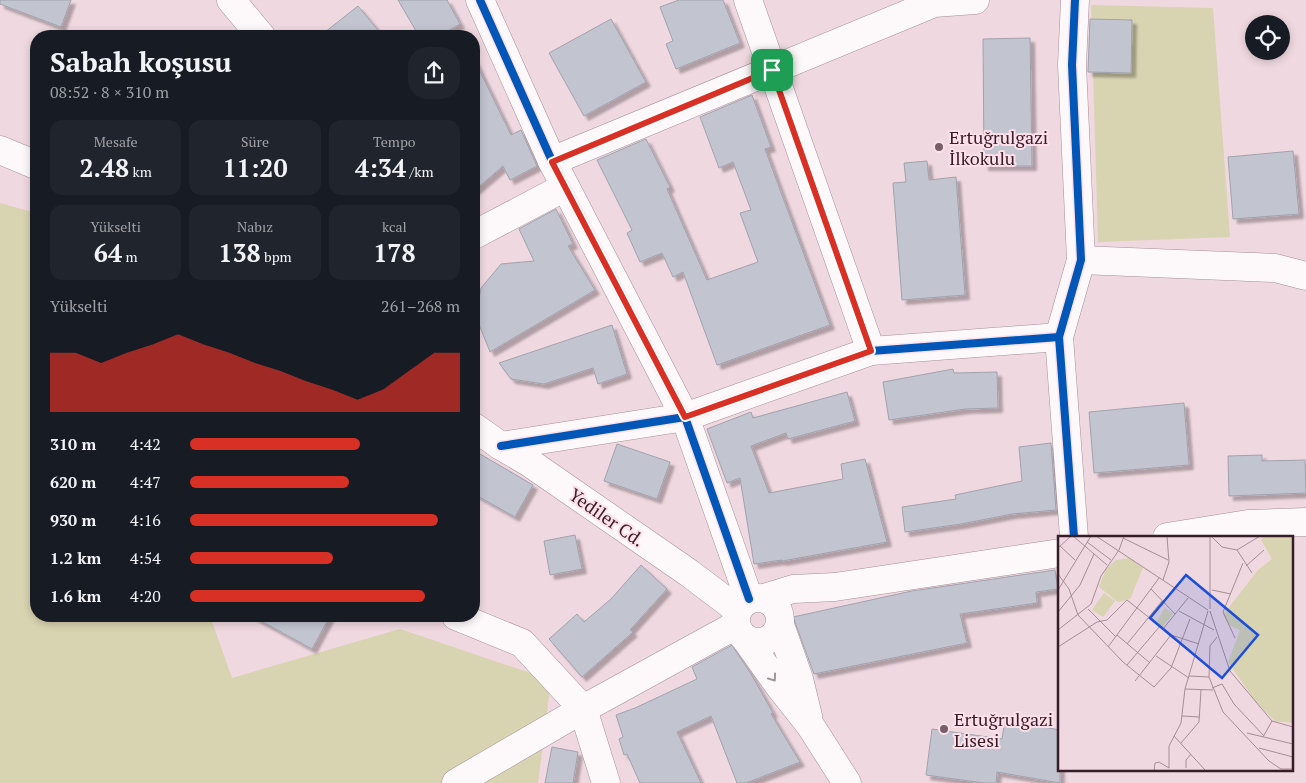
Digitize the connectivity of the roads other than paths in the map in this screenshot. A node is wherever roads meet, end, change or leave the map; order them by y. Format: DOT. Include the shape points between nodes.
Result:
graph roads {
  1 [pos="231,0"];
  2 [pos="480,0"];
  3 [pos="748,0"];
  4 [pos="975,0"];
  5 [pos="1075,0"];
  6 [pos="934,2"];
  7 [pos="256,30"];
  8 [pos="772,70"];
  9 [pos="0,150"];
  10 [pos="30,162"];
  11 [pos="552,162"];
  12 [pos="565,187"];
  13 [pos="480,232"];
  14 [pos="1081,260"];
  15 [pos="1306,276"];
  16 [pos="1059,337"];
  17 [pos="871,351"];
  18 [pos="685,417"];
  19 [pos="480,431"];
  20 [pos="500,446"];
  21 [pos="1306,522"];
  22 [pos="1074,536"];
  23 [pos="1173,536"];
  24 [pos="1058,553"];
  25 [pos="756,616"];
  26 [pos="471,622"];
  27 [pos="583,709"];
  28 [pos="810,725"];
  29 [pos="456,783"];
  30 [pos="606,783"];
  31 [pos="847,783"];
  1 -- 7 [label="street"];
  2 -- 11 [label="street"];
  3 -- 8 [label="street"];
  4 -- 6 [label="street"];
  5 -- 14 [label="street" via="1072,65"];
  6 -- 8 [label="street"];
  8 -- 11 [label="street"];
  8 -- 17 [label="street"];
  9 -- 10 [label="street"];
  11 -- 12 [label="street"];
  12 -- 13 [label="street"];
  12 -- 18 [label="street"];
  14 -- 15 [label="street" via="1275,268"];
  14 -- 16 [label="street"];
  16 -- 17 [label="street"];
  16 -- 22 [label="street"];
  17 -- 18 [label="street"];
  18 -- 20 [label="street"];
  18 -- 25 [label="street"];
  19 -- 20 [label="street, Yediler Cd."];
  20 -- 25 [label="street, Yediler Cd."];
  21 -- 23 [label="street" via="1248,524"];
  24 -- 25 [label="street" via="835,587"];
  25 -- 27 [label="street"];
  25 -- 28 [label="street, one-way" via="780,687"];
  25 -- 28 [label="street" via="799,679"];
  26 -- 27 [label="street" via="522,643"];
  27 -- 29 [label="street"];
  27 -- 30 [label="street"];
  28 -- 31 [label="street"];
}
